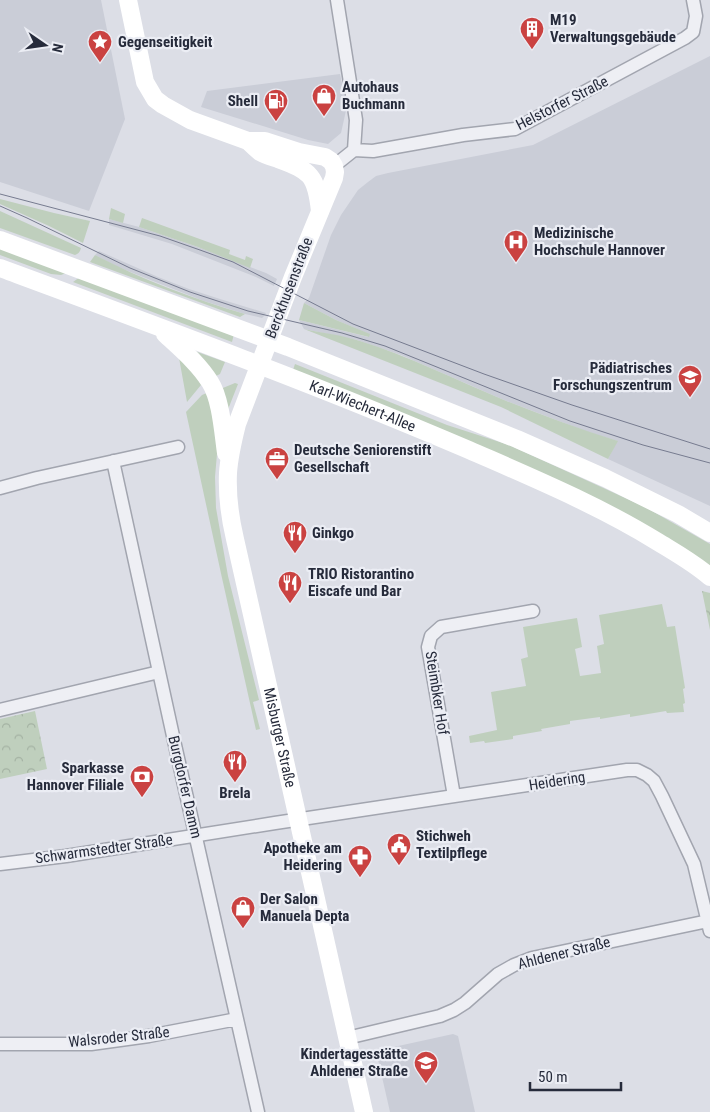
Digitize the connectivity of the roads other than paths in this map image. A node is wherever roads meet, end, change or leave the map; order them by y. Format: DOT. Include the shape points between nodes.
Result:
graph roads {
  1 [pos="128,0"];
  2 [pos="336,0"];
  3 [pos="693,0"];
  4 [pos="248,141"];
  5 [pos="354,150"];
  6 [pos="334,166"];
  7 [pos="320,212"];
  8 [pos="0,240"];
  9 [pos="0,268"];
  10 [pos="160,328"];
  11 [pos="269,340"];
  12 [pos="260,366"];
  13 [pos="178,447"];
  14 [pos="113,461"];
  15 [pos="228,474"];
  16 [pos="0,488"];
  17 [pos="710,533"];
  18 [pos="710,576"];
  19 [pos="533,611"];
  20 [pos="159,672"];
  21 [pos="0,710"];
  22 [pos="454,796"];
  23 [pos="297,819"];
  24 [pos="196,836"];
  25 [pos="0,864"];
  26 [pos="709,926"];
  27 [pos="237,1019"];
  28 [pos="347,1038"];
  29 [pos="0,1044"];
  30 [pos="258,1112"];
  31 [pos="364,1112"];
  1 -- 4 [label="street" via="145,82 155,99 190,120"];
  2 -- 5 [label="street" via="356,120"];
  3 -- 5 [label="street, Helstorfer Straße" via="695,24 693,32 685,38 515,129 374,151"];
  4 -- 6 [label="street" via="265,141 325,157"];
  4 -- 7 [label="street" via="262,153 306,171 316,188"];
  5 -- 6 [label="street"];
  6 -- 7 [label="street, Berckhusenstraße" via="335,172"];
  7 -- 11 [label="street, Berckhusenstraße"];
  8 -- 11 [label="street, Karl-Wiechert-Allee"];
  9 -- 10 [label="street, Karl-Wiechert-Allee"];
  10 -- 12 [label="street, Karl-Wiechert-Allee"];
  10 -- 15 [label="street" via="197,364 211,383 220,414"];
  11 -- 12 [label="street, Berckhusenstraße"];
  11 -- 17 [label="street, Karl-Wiechert-Allee" via="517,439 605,478"];
  12 -- 15 [label="street, Misburger Straße" via="237,424"];
  12 -- 18 [label="street, Karl-Wiechert-Allee" via="439,437 597,508 643,532"];
  13 -- 14 [label="street"];
  14 -- 16 [label="street"];
  14 -- 20 [label="street, Burgdorfer Damm"];
  15 -- 23 [label="street, Misburger Straße" via="232,526"];
  19 -- 22 [label="street, Steimbker Hof" via="441,628 431,636 428,648"];
  20 -- 21 [label="street"];
  20 -- 24 [label="street, Burgdorfer Damm"];
  22 -- 23 [label="street, Heidering"];
  22 -- 26 [label="street, Heidering" via="626,770 637,770 647,775 662,796 694,864"];
  23 -- 24 [label="street, Schwarmstedter Straße"];
  23 -- 28 [label="street, Misburger Straße"];
  24 -- 25 [label="street, Schwarmstedter Straße"];
  24 -- 27 [label="street, Burgdorfer Damm"];
  26 -- 28 [label="street, Ahldener Straße" via="628,937 532,958 498,974 454,1010"];
  27 -- 29 [label="street, Walsroder Straße" via="91,1044"];
  27 -- 30 [label="street, Burgdorfer Damm"];
  28 -- 31 [label="street, Misburger Straße"];
}
